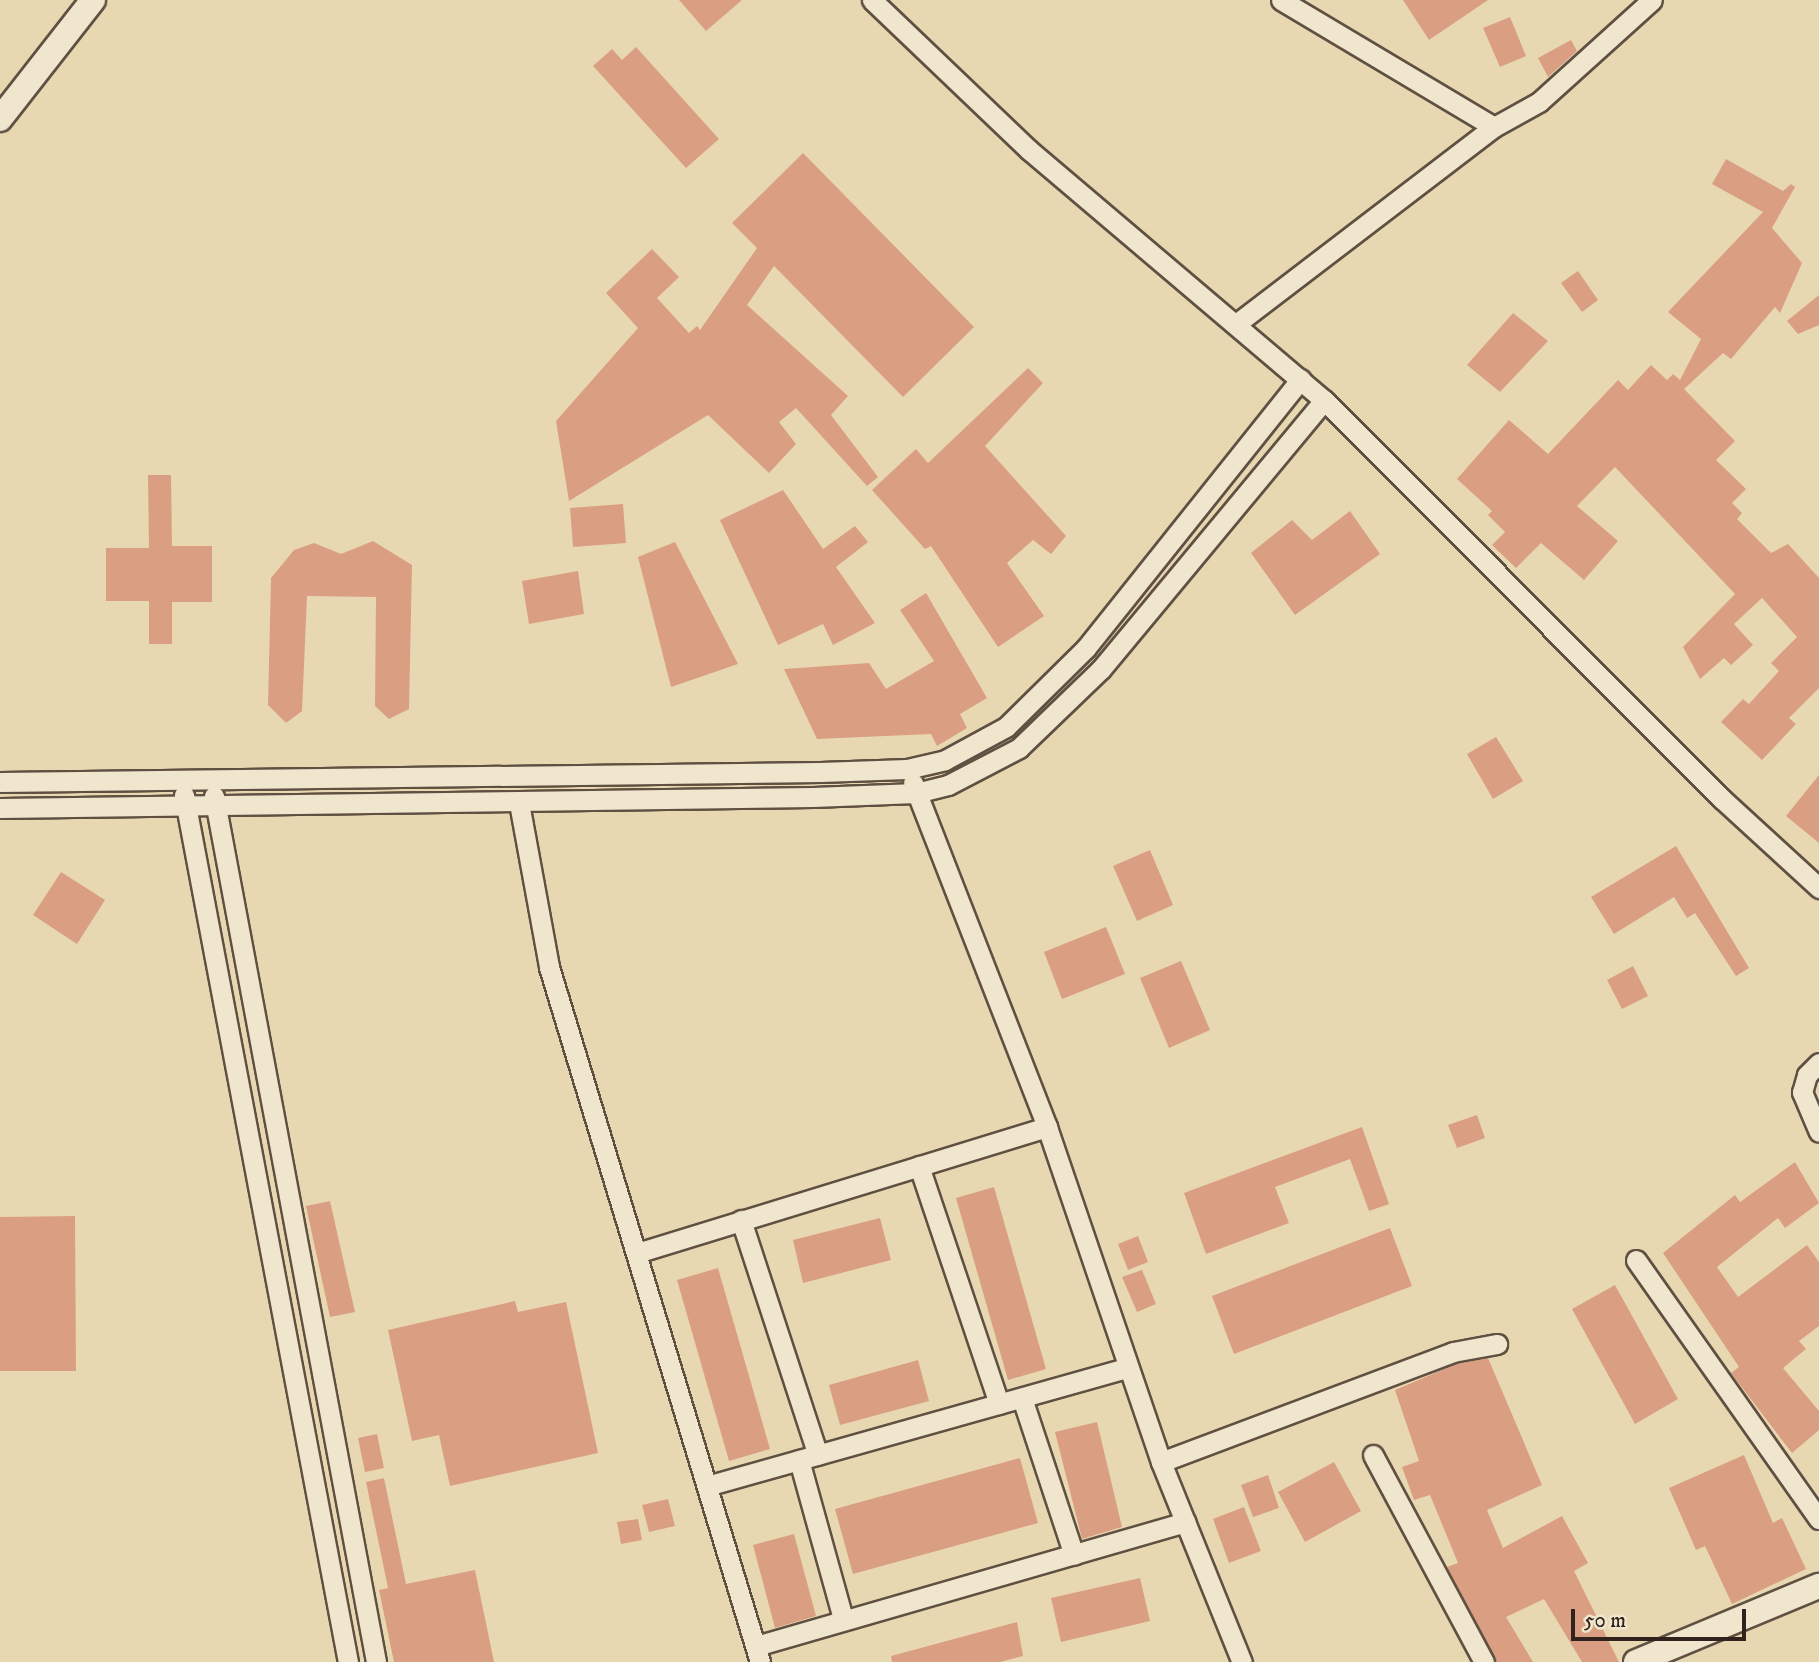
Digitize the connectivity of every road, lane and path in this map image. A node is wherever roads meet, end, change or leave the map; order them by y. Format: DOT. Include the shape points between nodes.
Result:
graph roads {
  1 [pos="93,0"];
  2 [pos="872,0"];
  3 [pos="1280,0"];
  4 [pos="1652,0"];
  5 [pos="0,120"];
  6 [pos="1494,127"];
  7 [pos="1236,324"];
  8 [pos="1301,379"];
  9 [pos="1324,400"];
  10 [pos="907,769"];
  11 [pos="181,780"];
  12 [pos="211,780"];
  13 [pos="0,782"];
  14 [pos="916,793"];
  15 [pos="519,803"];
  16 [pos="186,807"];
  17 [pos="215,807"];
  18 [pos="0,808"];
  19 [pos="1819,888"];
  20 [pos="1819,1063"];
  21 [pos="1047,1128"];
  22 [pos="1819,1132"];
  23 [pos="919,1166"];
  24 [pos="741,1220"];
  25 [pos="292,1222"];
  26 [pos="269,1225"];
  27 [pos="637,1253"];
  28 [pos="1636,1259"];
  29 [pos="1497,1344"];
  30 [pos="1127,1368"];
  31 [pos="1022,1398"];
  32 [pos="999,1404"];
  33 [pos="1373,1455"];
  34 [pos="808,1458"];
  35 [pos="1161,1462"];
  36 [pos="710,1485"];
  37 [pos="1819,1519"];
  38 [pos="1185,1522"];
  39 [pos="1074,1555"];
  40 [pos="1819,1586"];
  41 [pos="844,1619"];
  42 [pos="758,1654"];
  43 [pos="348,1662"];
  44 [pos="376,1662"];
  45 [pos="1242,1662"];
  46 [pos="1484,1662"];
  47 [pos="1636,1662"];
  1 -- 5 [label="street"];
  2 -- 7 [label="street" via="1058,176"];
  3 -- 6 [label="street"];
  4 -- 6 [label="street" via="1539,102"];
  6 -- 7 [label="street"];
  7 -- 8 [label="street"];
  8 -- 9 [label="street"];
  8 -- 10 [label="street" via="1077,657 1006,727 945,760"];
  9 -- 14 [label="street" via="1101,669 1046,722 1019,748 983,768"];
  9 -- 19 [label="street" via="1722,799"];
  10 -- 12 [label="street"];
  10 -- 14 [label="street"];
  11 -- 12 [label="street"];
  11 -- 13 [label="street"];
  11 -- 16 [label="street"];
  12 -- 17 [label="street"];
  14 -- 15 [label="street"];
  14 -- 21 [label="street"];
  15 -- 17 [label="street"];
  15 -- 27 [label="street" via="550,967"];
  16 -- 17 [label="street"];
  16 -- 18 [label="street"];
  16 -- 26 [label="street"];
  17 -- 25 [label="street"];
  20 -- 22 [label="street" via="1807,1075 1802,1092"];
  21 -- 23 [label="street"];
  21 -- 30 [label="street"];
  23 -- 24 [label="street"];
  23 -- 32 [label="street"];
  24 -- 27 [label="street"];
  24 -- 34 [label="street"];
  25 -- 26 [label="street"];
  25 -- 44 [label="street"];
  26 -- 43 [label="street"];
  27 -- 36 [label="street"];
  28 -- 37 [label="street"];
  29 -- 35 [label="street" via="1453,1352"];
  30 -- 31 [label="street"];
  30 -- 35 [label="street"];
  31 -- 32 [label="street"];
  31 -- 39 [label="street"];
  32 -- 34 [label="street"];
  33 -- 46 [label="street"];
  34 -- 36 [label="street"];
  34 -- 41 [label="street"];
  35 -- 38 [label="street"];
  36 -- 42 [label="street"];
  38 -- 39 [label="street"];
  38 -- 45 [label="street"];
  39 -- 41 [label="street"];
  40 -- 47 [label="street"];
  41 -- 42 [label="street"];
}
